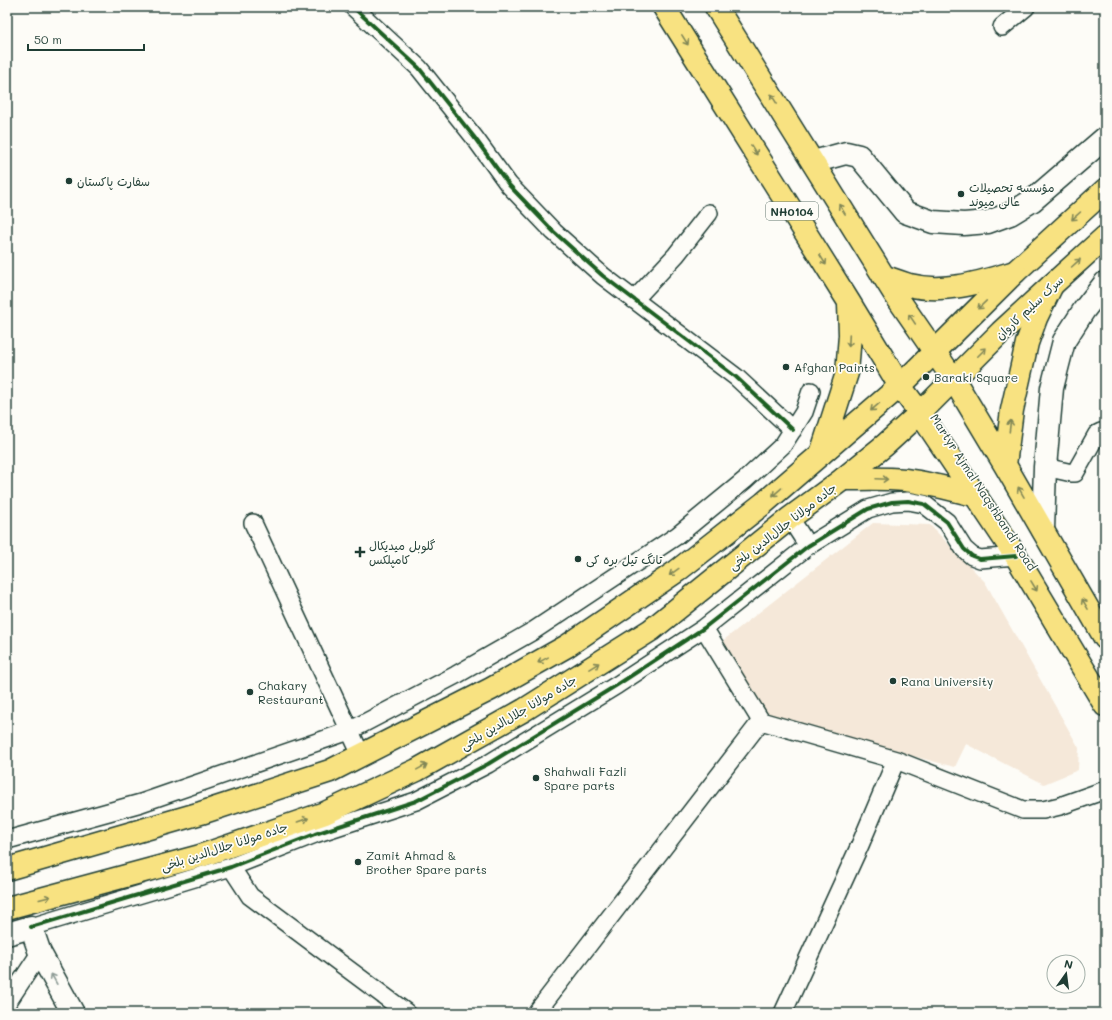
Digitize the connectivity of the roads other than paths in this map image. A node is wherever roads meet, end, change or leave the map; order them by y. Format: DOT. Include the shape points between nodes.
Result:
graph roads {
  1 [pos="353,7"];
  2 [pos="664,7"];
  3 [pos="716,7"];
  4 [pos="1026,7"];
  5 [pos="1002,27"];
  6 [pos="1105,138"];
  7 [pos="813,162"];
  8 [pos="1105,190"];
  9 [pos="709,213"];
  10 [pos="1105,237"];
  11 [pos="1015,272"];
  12 [pos="883,276"];
  13 [pos="1105,283"];
  14 [pos="1052,285"];
  15 [pos="634,300"];
  16 [pos="849,302"];
  17 [pos="934,352"];
  18 [pos="954,380"];
  19 [pos="900,386"];
  20 [pos="811,391"];
  21 [pos="920,413"];
  22 [pos="793,430"];
  23 [pos="1105,433"];
  24 [pos="821,454"];
  25 [pos="1005,465"];
  26 [pos="1045,467"];
  27 [pos="843,479"];
  28 [pos="974,495"];
  29 [pos="790,518"];
  30 [pos="252,523"];
  31 [pos="1043,530"];
  32 [pos="808,546"];
  33 [pos="1016,556"];
  34 [pos="704,628"];
  35 [pos="1105,638"];
  36 [pos="1105,705"];
  37 [pos="761,721"];
  38 [pos="349,731"];
  39 [pos="361,755"];
  40 [pos="896,760"];
  41 [pos="1105,790"];
  42 [pos="7,840"];
  43 [pos="232,867"];
  44 [pos="7,869"];
  45 [pos="7,908"];
  46 [pos="30,927"];
  47 [pos="7,934"];
  48 [pos="40,953"];
  49 [pos="7,1003"];
  50 [pos="73,1013"];
  51 [pos="407,1013"];
  52 [pos="536,1013"];
  53 [pos="784,1013"];
  1 -- 15 [label="street" via="419,68 509,185 602,276"];
  2 -- 16 [label="main road, NH0104, one-way"];
  7 -- 3 [label="main road, NH0104, one-way"];
  4 -- 5 [label="street"];
  6 -- 7 [label="street" via="1033,200 1010,214 988,222 964,224 933,222 905,212 859,156 846,153"];
  12 -- 7 [label="main road, NH0104, one-way"];
  8 -- 11 [label="main road, one-way"];
  9 -- 15 [label="street" via="676,255"];
  14 -- 10 [label="main road, سرک سلیم کاروان, one-way"];
  11 -- 12 [label="main road" via="966,285 940,288 910,285"];
  11 -- 17 [label="main road, one-way"];
  17 -- 12 [label="main road, NH0104, one-way"];
  13 -- 26 [label="street" via="1064,341 1052,388"];
  18 -- 14 [label="main road, سرک سلیم کاروان, one-way"];
  25 -- 14 [label="main road, one-way" via="1012,410 1027,344"];
  15 -- 22 [label="street" via="736,377"];
  16 -- 19 [label="main road, NH0104"];
  16 -- 24 [label="main road, one-way" via="847,373"];
  17 -- 18 [label="main road, NH0104"];
  17 -- 19 [label="main road"];
  18 -- 21 [label="main road, جاده مولانا جلال‌الدین بلخی"];
  18 -- 25 [label="main road, NH0104"];
  19 -- 21 [label="main road, NH0104"];
  19 -- 24 [label="main road, one-way"];
  20 -- 22 [label="street" via="804,412"];
  21 -- 27 [label="main road, جاده مولانا جلال‌الدین بلخی" via="885,446"];
  21 -- 28 [label="main road, Martyr Ajmal Naqshbandi Road / NH0104"];
  22 -- 38 [label="street" via="783,445 746,480 678,535 533,631"];
  23 -- 26 [label="street" via="1097,434 1075,473"];
  24 -- 39 [label="main road, one-way" via="676,570 567,646 491,689"];
  31 -- 25 [label="main road, NH0104, one-way"];
  26 -- 31 [label="street"];
  27 -- 28 [label="main road, one-way" via="904,480"];
  27 -- 29 [label="main road, جاده مولانا جلال‌الدین بلخی"];
  28 -- 33 [label="main road, Martyr Ajmal Naqshbandi Road / NH0104"];
  29 -- 32 [label="street"];
  45 -- 29 [label="main road, جاده مولانا جلال‌الدین بلخی, one-way" via="200,856 325,812 416,770 524,710 651,630"];
  30 -- 38 [label="street"];
  35 -- 31 [label="main road, NH0104, one-way"];
  32 -- 33 [label="street" via="868,509 892,502 908,501 924,504 947,522 964,549 972,556 980,559"];
  32 -- 34 [label="street"];
  33 -- 36 [label="main road, Martyr Ajmal Naqshbandi Road / NH0104, one-way"];
  34 -- 37 [label="street"];
  34 -- 43 [label="street" via="482,768 416,801 315,834"];
  37 -- 40 [label="street"];
  37 -- 52 [label="street"];
  38 -- 39 [label="street"];
  38 -- 42 [label="street" via="141,803"];
  39 -- 44 [label="main road" via="330,771 201,813"];
  40 -- 41 [label="street" via="1023,810 1043,810 1060,806"];
  40 -- 53 [label="street"];
  43 -- 46 [label="street"];
  43 -- 51 [label="street" via="250,896"];
  46 -- 47 [label="street"];
  46 -- 48 [label="street"];
  48 -- 49 [label="street"];
  50 -- 48 [label="street, one-way"];
}
